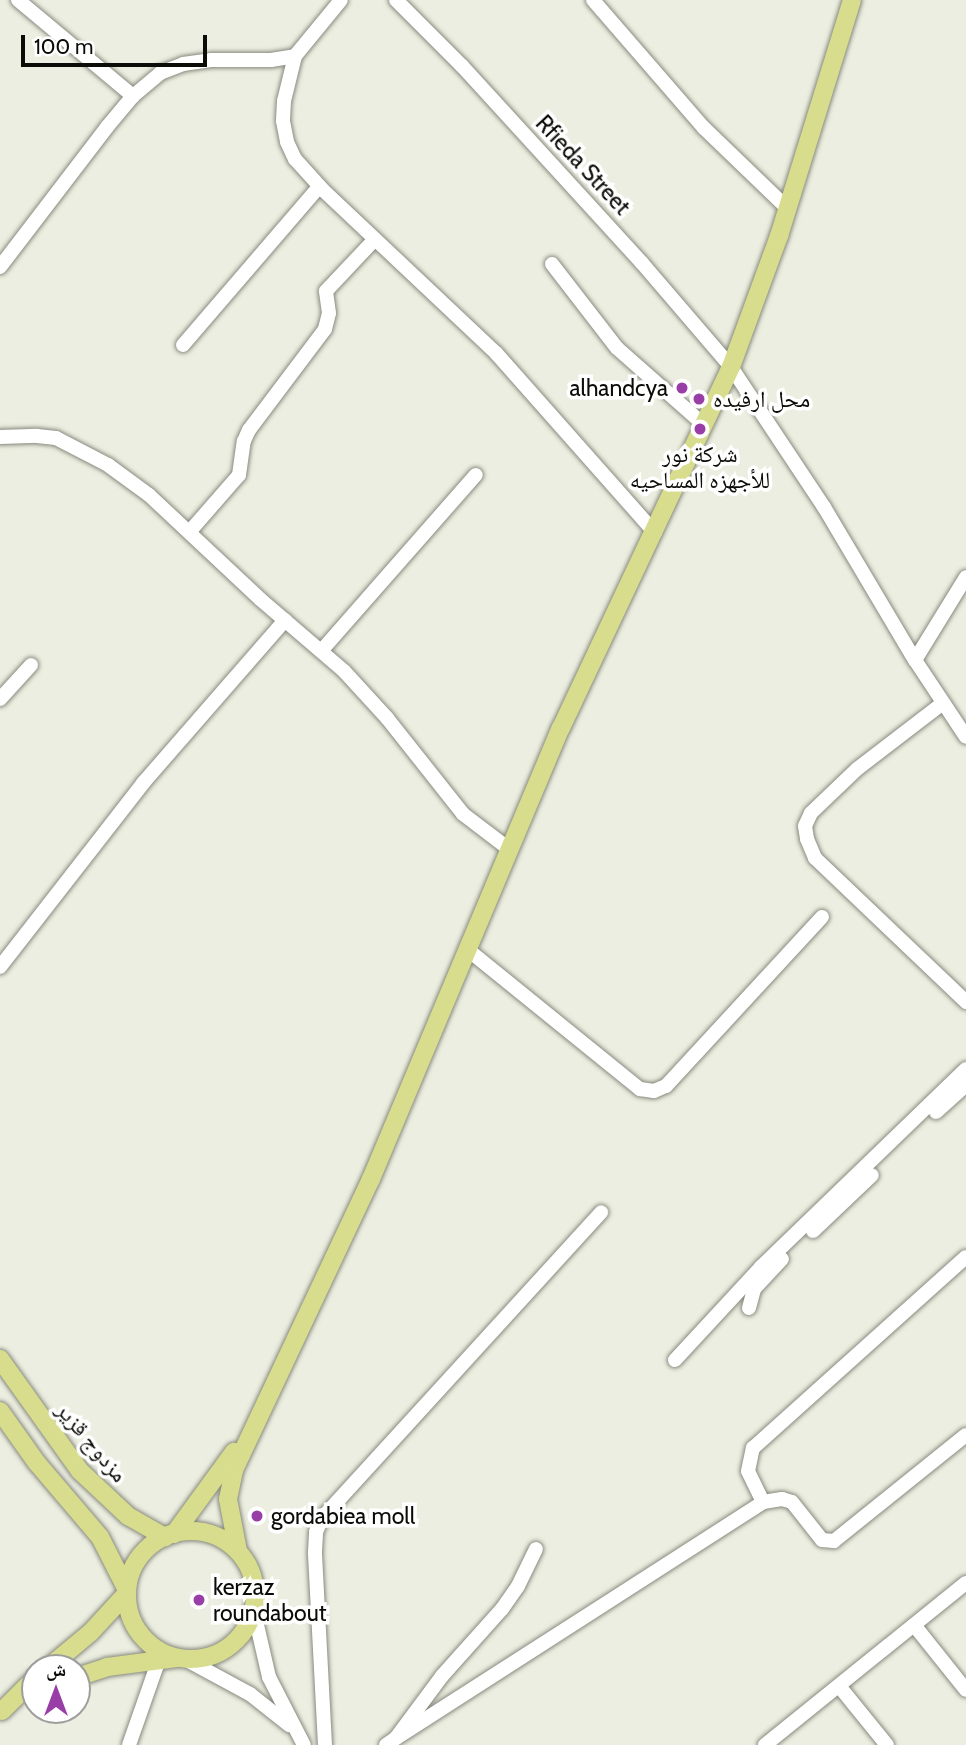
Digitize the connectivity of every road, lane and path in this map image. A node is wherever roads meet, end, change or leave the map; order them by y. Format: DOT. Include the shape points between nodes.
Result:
graph roads {
  1 [pos="18,0"];
  2 [pos="341,0"];
  3 [pos="396,0"];
  4 [pos="593,0"];
  5 [pos="852,0"];
  6 [pos="295,56"];
  7 [pos="133,96"];
  8 [pos="319,187"];
  9 [pos="787,208"];
  10 [pos="375,239"];
  11 [pos="552,264"];
  12 [pos="0,267"];
  13 [pos="183,345"];
  14 [pos="731,367"];
  15 [pos="704,425"];
  16 [pos="0,437"];
  17 [pos="476,475"];
  18 [pos="191,530"];
  19 [pos="655,533"];
  20 [pos="966,578"];
  21 [pos="285,620"];
  22 [pos="322,650"];
  23 [pos="915,660"];
  24 [pos="31,665"];
  25 [pos="0,699"];
  26 [pos="943,703"];
  27 [pos="966,737"];
  28 [pos="509,849"];
  29 [pos="822,916"];
  30 [pos="467,948"];
  31 [pos="0,967"];
  32 [pos="966,1002"];
  33 [pos="966,1069"];
  34 [pos="966,1085"];
  35 [pos="601,1212"];
  36 [pos="966,1257"];
  37 [pos="748,1308"];
  38 [pos="0,1359"];
  39 [pos="675,1360"];
  40 [pos="0,1411"];
  41 [pos="261,1411"];
  42 [pos="966,1435"];
  43 [pos="763,1502"];
  44 [pos="170,1535"];
  45 [pos="536,1549"];
  46 [pos="238,1551"];
  47 [pos="966,1583"];
  48 [pos="127,1591"];
  49 [pos="254,1612"];
  50 [pos="914,1625"];
  51 [pos="65,1654"];
  52 [pos="182,1659"];
  53 [pos="158,1662"];
  54 [pos="91,1672"];
  55 [pos="839,1685"];
  56 [pos="966,1690"];
  57 [pos="21,1692"];
  58 [pos="21,1702"];
  59 [pos="1,1711"];
  60 [pos="301,1739"];
  61 [pos="391,1742"];
  62 [pos="130,1745"];
  63 [pos="325,1745"];
  64 [pos="765,1745"];
  65 [pos="887,1745"];
  1 -- 7 [label="street"];
  2 -- 6 [label="street"];
  3 -- 14 [label="street, Rfieda Street" via="642,263"];
  4 -- 9 [label="street" via="704,128"];
  5 -- 9 [label="main road"];
  6 -- 7 [label="street" via="183,64 160,74"];
  6 -- 8 [label="street" via="284,101 287,142"];
  7 -- 12 [label="street"];
  8 -- 10 [label="street"];
  8 -- 13 [label="street"];
  9 -- 14 [label="main road"];
  10 -- 18 [label="street" via="326,291 329,313 325,329 249,430 239,475"];
  10 -- 19 [label="street" via="496,353"];
  11 -- 15 [label="street" via="617,348"];
  14 -- 15 [label="main road"];
  14 -- 23 [label="street, Rfieda Street" via="824,507"];
  15 -- 19 [label="main road"];
  16 -- 18 [label="street" via="56,438 77,447 108,465"];
  17 -- 22 [label="street"];
  18 -- 21 [label="street"];
  19 -- 28 [label="main road" via="567,715"];
  20 -- 23 [label="street"];
  21 -- 22 [label="street"];
  21 -- 31 [label="street" via="160,763"];
  22 -- 28 [label="street" via="387,718 463,814"];
  23 -- 26 [label="street, Rfieda Street"];
  24 -- 25 [label="street"];
  26 -- 27 [label="street, Rfieda Street"];
  26 -- 32 [label="street" via="857,769 811,813 805,826 815,858"];
  28 -- 30 [label="main road"];
  29 -- 30 [label="street" via="666,1086 654,1091 640,1089"];
  30 -- 41 [label="main road" via="371,1179"];
  33 -- 39 [label="street" via="761,1267"];
  34 -- 37 [label="street" via="778,1263 754,1289"];
  35 -- 63 [label="street" via="322,1518 315,1552"];
  36 -- 43 [label="street" via="753,1448 748,1471"];
  38 -- 44 [label="main road, مزدوج قزير" via="80,1471 128,1516"];
  40 -- 48 [label="main road" via="100,1537"];
  41 -- 44 [label="main road" via="211,1486"];
  41 -- 46 [label="main road" via="229,1490"];
  42 -- 43 [label="street" via="834,1541 822,1540 792,1502"];
  43 -- 61 [label="street"];
  44 -- 46 [label="main road" via="203,1532"];
  44 -- 48 [label="main road" via="153,1543 135,1563"];
  45 -- 61 [label="street" via="502,1609"];
  46 -- 49 [label="main road" via="252,1573"];
  47 -- 50 [label="street"];
  48 -- 51 [label="main road"];
  48 -- 52 [label="main road" via="132,1622 140,1634 156,1649"];
  49 -- 52 [label="main road" via="234,1644 212,1656"];
  49 -- 60 [label="street" via="269,1677"];
  50 -- 55 [label="street"];
  50 -- 56 [label="street"];
  52 -- 53 [label="main road"];
  52 -- 60 [label="street" via="271,1708"];
  53 -- 54 [label="main road"];
  53 -- 62 [label="street"];
  55 -- 64 [label="street"];
  55 -- 65 [label="street"];
  57 -- 59 [label="main road"];
  58 -- 59 [label="main road"];
}
